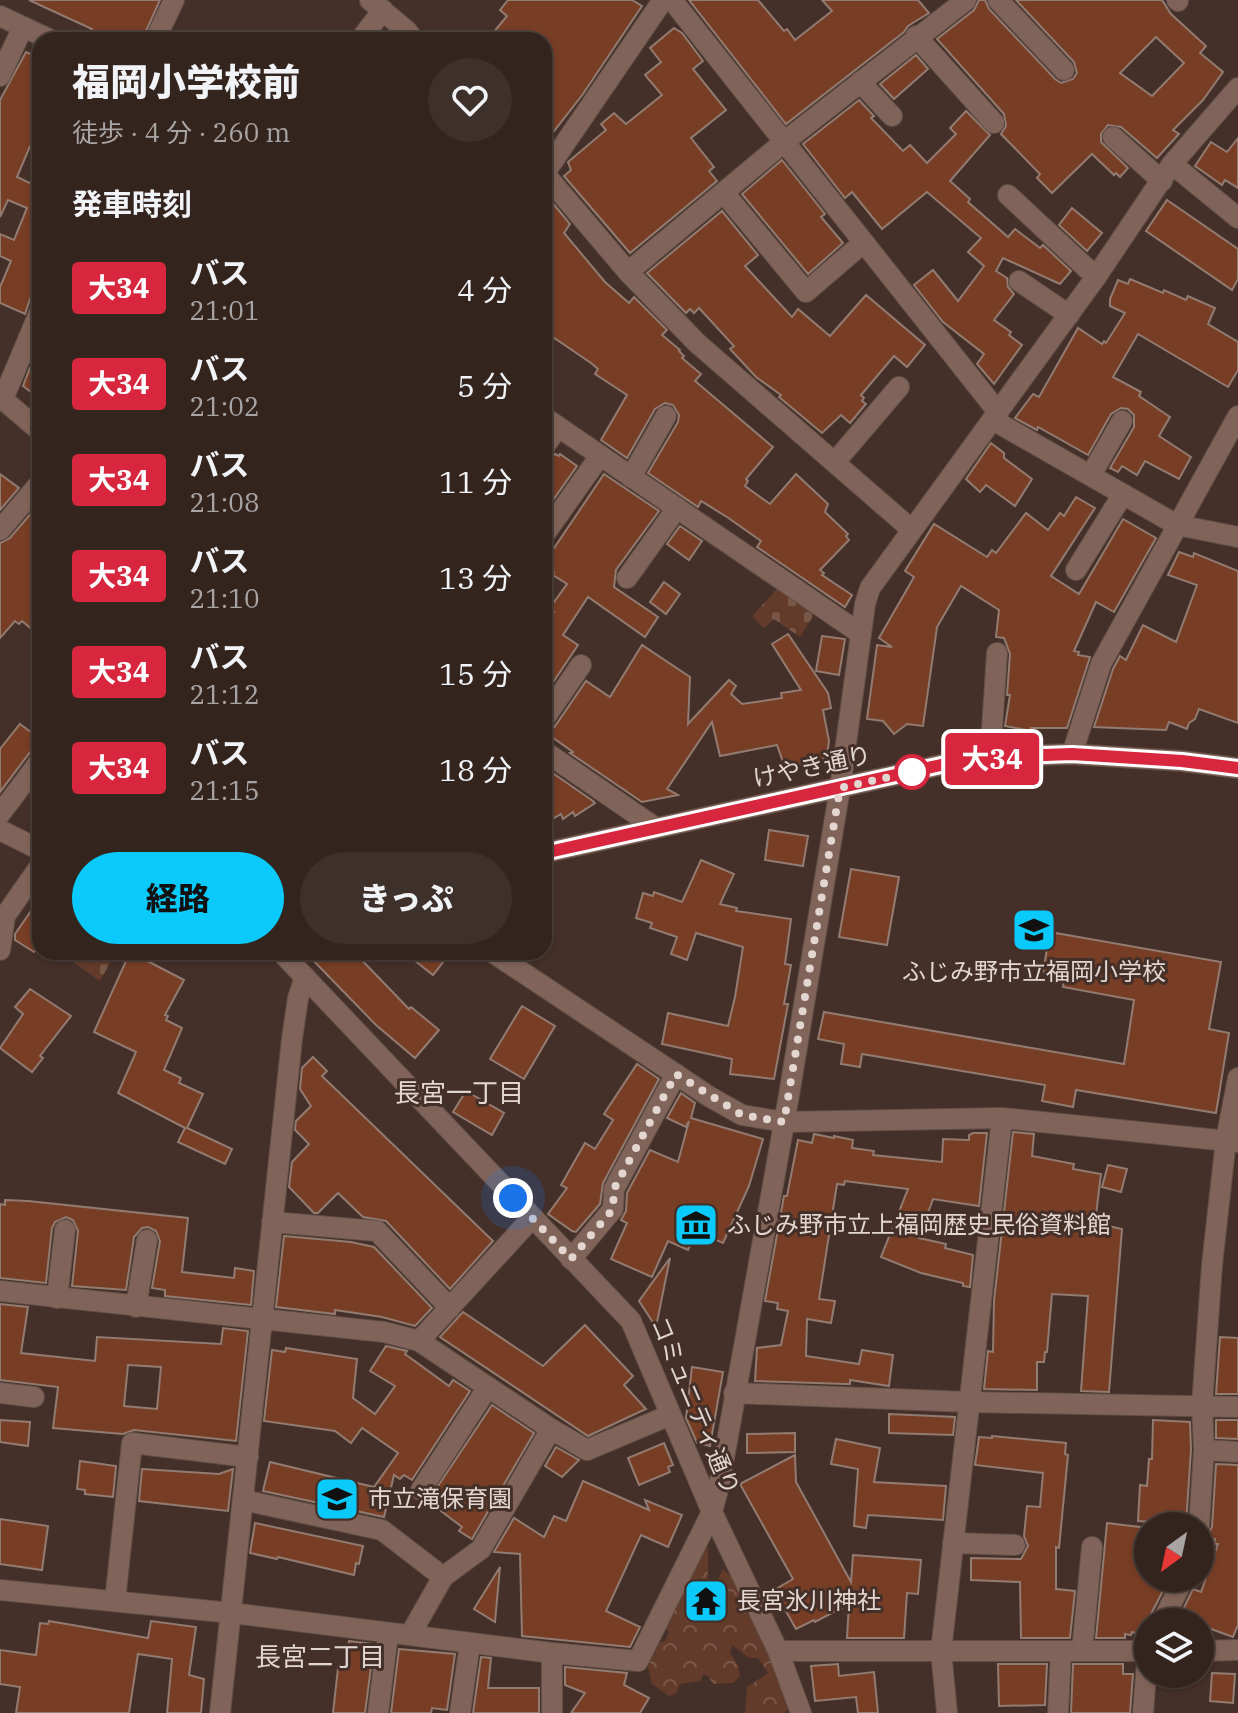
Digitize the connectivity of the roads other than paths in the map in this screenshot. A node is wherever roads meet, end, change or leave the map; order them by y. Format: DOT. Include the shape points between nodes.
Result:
graph roads {
  1 [pos="174,0"];
  2 [pos="663,0"];
  3 [pos="672,0"];
  4 [pos="966,0"];
  5 [pos="998,0"];
  6 [pos="376,5"];
  7 [pos="0,16"];
  8 [pos="23,27"];
  9 [pos="34,32"];
  10 [pos="159,32"];
  11 [pos="364,32"];
  12 [pos="405,32"];
  13 [pos="916,36"];
  14 [pos="1064,70"];
  15 [pos="0,76"];
  16 [pos="860,82"];
  17 [pos="1238,88"];
  18 [pos="892,116"];
  19 [pos="994,123"];
  20 [pos="1113,137"];
  21 [pos="784,142"];
  22 [pos="552,161"];
  23 [pos="1167,172"];
  24 [pos="552,182"];
  25 [pos="724,193"];
  26 [pos="1008,195"];
  27 [pos="1238,218"];
  28 [pos="863,243"];
  29 [pos="628,272"];
  30 [pos="1096,277"];
  31 [pos="1019,281"];
  32 [pos="1069,315"];
  33 [pos="32,329"];
  34 [pos="899,387"];
  35 [pos="1,398"];
  36 [pos="666,416"];
  37 [pos="996,416"];
  38 [pos="1238,416"];
  39 [pos="1122,421"];
  40 [pos="552,423"];
  41 [pos="32,424"];
  42 [pos="600,456"];
  43 [pos="835,462"];
  44 [pos="1091,475"];
  45 [pos="631,477"];
  46 [pos="32,492"];
  47 [pos="1123,494"];
  48 [pos="677,508"];
  49 [pos="552,524"];
  50 [pos="1177,525"];
  51 [pos="911,529"];
  52 [pos="0,530"];
  53 [pos="1238,537"];
  54 [pos="1076,570"];
  55 [pos="627,578"];
  56 [pos="861,634"];
  57 [pos="997,653"];
  58 [pos="581,665"];
  59 [pos="552,707"];
  60 [pos="1072,754"];
  61 [pos="552,756"];
  62 [pos="990,760"];
  63 [pos="1238,768"];
  64 [pos="32,772"];
  65 [pos="840,788"];
  66 [pos="0,814"];
  67 [pos="656,828"];
  68 [pos="0,830"];
  69 [pos="32,846"];
  70 [pos="552,851"];
  71 [pos="32,877"];
  72 [pos="0,950"];
  73 [pos="289,960"];
  74 [pos="504,960"];
  75 [pos="305,977"];
  76 [pos="676,1074"];
  77 [pos="1238,1078"];
  78 [pos="1002,1118"];
  79 [pos="784,1122"];
  80 [pos="1232,1141"];
  81 [pos="532,1218"];
  82 [pos="272,1222"];
  83 [pos="65,1230"];
  84 [pos="147,1240"];
  85 [pos="571,1259"];
  86 [pos="0,1291"];
  87 [pos="57,1298"];
  88 [pos="136,1307"];
  89 [pos="450,1308"];
  90 [pos="262,1321"];
  91 [pos="419,1341"];
  92 [pos="488,1387"];
  93 [pos="0,1393"];
  94 [pos="734,1393"];
  95 [pos="34,1397"];
  96 [pos="969,1402"];
  97 [pos="1202,1405"];
  98 [pos="1238,1407"];
  99 [pos="670,1415"];
  100 [pos="551,1429"];
  101 [pos="1204,1450"];
  102 [pos="1238,1452"];
  103 [pos="248,1457"];
  104 [pos="421,1490"];
  105 [pos="243,1500"];
  106 [pos="712,1512"];
  107 [pos="1200,1512"];
  108 [pos="953,1543"];
  109 [pos="1015,1545"];
  110 [pos="1092,1547"];
  111 [pos="443,1577"];
  112 [pos="0,1590"];
  113 [pos="115,1601"];
  114 [pos="232,1613"];
  115 [pos="388,1634"];
  116 [pos="410,1635"];
  117 [pos="470,1643"];
  118 [pos="1238,1650"];
  119 [pos="778,1651"];
  120 [pos="941,1651"];
  121 [pos="1072,1651"];
  122 [pos="1134,1651"];
  123 [pos="1214,1651"];
  124 [pos="552,1653"];
  125 [pos="1145,1688"];
  126 [pos="220,1713"];
  127 [pos="378,1713"];
  128 [pos="460,1713"];
  129 [pos="552,1713"];
  130 [pos="801,1713"];
  131 [pos="947,1713"];
  132 [pos="1058,1713"];
  133 [pos="1143,1713"];
  1 -- 10 [label="street"];
  2 -- 22 [label="street"];
  3 -- 21 [label="street"];
  4 -- 13 [label="street"];
  5 -- 14 [label="street"];
  6 -- 11 [label="street"];
  6 -- 12 [label="street"];
  7 -- 8 [label="street"];
  8 -- 9 [label="street"];
  8 -- 15 [label="street"];
  13 -- 16 [label="street"];
  13 -- 19 [label="street"];
  16 -- 18 [label="street"];
  16 -- 21 [label="street"];
  17 -- 23 [label="street"];
  20 -- 23 [label="street"];
  21 -- 25 [label="street"];
  21 -- 28 [label="street"];
  23 -- 27 [label="street"];
  23 -- 30 [label="street"];
  24 -- 29 [label="street"];
  25 -- 28 [label="street" via="806,292"];
  25 -- 29 [label="street"];
  26 -- 30 [label="street"];
  28 -- 37 [label="street"];
  29 -- 43 [label="street" via="697,343"];
  30 -- 32 [label="street"];
  31 -- 32 [label="street"];
  32 -- 37 [label="street"];
  33 -- 35 [label="street"];
  34 -- 43 [label="street"];
  35 -- 41 [label="street"];
  36 -- 45 [label="street"];
  37 -- 44 [label="street"];
  37 -- 51 [label="street"];
  38 -- 50 [label="street"];
  39 -- 44 [label="street"];
  40 -- 42 [label="street"];
  42 -- 45 [label="street"];
  42 -- 49 [label="street"];
  43 -- 51 [label="street"];
  44 -- 47 [label="street"];
  45 -- 48 [label="street"];
  46 -- 52 [label="street"];
  47 -- 50 [label="street"];
  47 -- 54 [label="street"];
  48 -- 55 [label="street"];
  48 -- 56 [label="street"];
  50 -- 53 [label="street"];
  50 -- 60 [label="street" via="1101,664"];
  51 -- 56 [label="street" via="870,588"];
  56 -- 65 [label="street"];
  57 -- 62 [label="street"];
  58 -- 59 [label="street"];
  60 -- 62 [label="street, けやき通り"];
  60 -- 63 [label="street, けやき通り"];
  61 -- 67 [label="street"];
  62 -- 65 [label="street, けやき通り" via="941,765"];
  64 -- 66 [label="street"];
  65 -- 67 [label="street, けやき通り"];
  65 -- 79 [label="street"];
  67 -- 70 [label="street, けやき通り"];
  68 -- 69 [label="street"];
  71 -- 72 [label="street" via="5,916"];
  73 -- 75 [label="street, コミュニティ通り"];
  74 -- 76 [label="street"];
  75 -- 81 [label="street, コミュニティ通り"];
  75 -- 82 [label="street" via="292,1039"];
  76 -- 79 [label="street" via="742,1115"];
  76 -- 85 [label="street" via="614,1189 613,1209"];
  77 -- 80 [label="street"];
  78 -- 79 [label="street"];
  78 -- 80 [label="street"];
  78 -- 96 [label="street"];
  79 -- 94 [label="street"];
  80 -- 97 [label="street" via="1212,1265"];
  81 -- 85 [label="street, コミュニティ通り"];
  81 -- 89 [label="street"];
  82 -- 89 [label="street" via="377,1231"];
  82 -- 90 [label="street"];
  83 -- 87 [label="street"];
  84 -- 88 [label="street"];
  85 -- 99 [label="street, コミュニティ通り" via="631,1321"];
  86 -- 87 [label="street"];
  87 -- 88 [label="street"];
  88 -- 90 [label="street"];
  89 -- 91 [label="street"];
  90 -- 91 [label="street" via="384,1332"];
  90 -- 103 [label="street"];
  91 -- 92 [label="street"];
  92 -- 100 [label="street"];
  92 -- 104 [label="street"];
  93 -- 95 [label="street"];
  94 -- 96 [label="street"];
  94 -- 106 [label="street"];
  96 -- 97 [label="street"];
  96 -- 108 [label="street"];
  97 -- 98 [label="street"];
  97 -- 101 [label="street"];
  99 -- 100 [label="street" via="587,1450"];
  99 -- 106 [label="street, コミュニティ通り"];
  100 -- 111 [label="street" via="481,1549"];
  101 -- 102 [label="street"];
  101 -- 107 [label="street"];
  103 -- 105 [label="street"];
  103 -- 113 [label="street" via="132,1443"];
  105 -- 111 [label="street" via="382,1530"];
  105 -- 114 [label="street"];
  106 -- 119 [label="street, コミュニティ通り"];
  106 -- 124 [label="street" via="638,1661"];
  108 -- 109 [label="street"];
  108 -- 120 [label="street"];
  110 -- 121 [label="street"];
  111 -- 116 [label="street"];
  112 -- 113 [label="street"];
  113 -- 114 [label="street"];
  114 -- 115 [label="street"];
  114 -- 126 [label="street"];
  115 -- 116 [label="street"];
  115 -- 127 [label="street"];
  116 -- 117 [label="street"];
  117 -- 124 [label="street"];
  117 -- 128 [label="street"];
  118 -- 123 [label="street"];
  119 -- 120 [label="street"];
  119 -- 130 [label="street, コミュニティ通り"];
  120 -- 121 [label="street"];
  120 -- 131 [label="street"];
  121 -- 122 [label="street"];
  121 -- 132 [label="street"];
  124 -- 129 [label="street"];
  125 -- 133 [label="street"];
}
